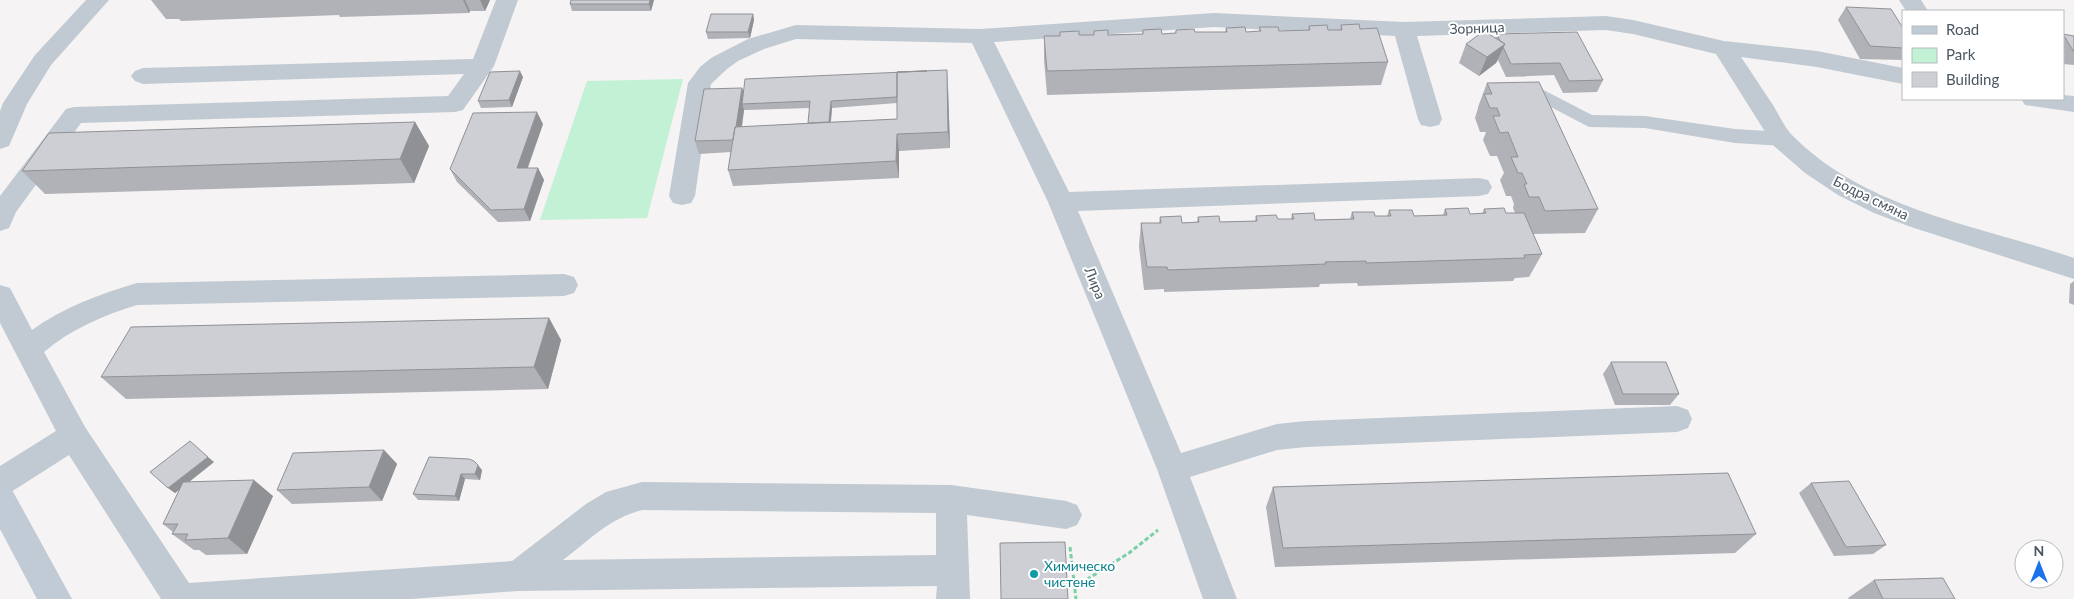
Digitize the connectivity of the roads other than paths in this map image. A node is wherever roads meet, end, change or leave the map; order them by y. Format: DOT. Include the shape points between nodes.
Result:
graph roads {
  1 [pos="98,0"];
  2 [pos="507,0"];
  3 [pos="1404,29"];
  4 [pos="980,36"];
  5 [pos="1724,48"];
  6 [pos="482,66"];
  7 [pos="143,76"];
  8 [pos="1902,76"];
  9 [pos="1528,88"];
  10 [pos="2041,100"];
  11 [pos="2074,104"];
  12 [pos="1430,119"];
  13 [pos="1782,138"];
  14 [pos="0,140"];
  15 [pos="1479,187"];
  16 [pos="682,196"];
  17 [pos="1061,202"];
  18 [pos="0,220"];
  19 [pos="2074,269"];
  20 [pos="564,285"];
  21 [pos="0,296"];
  22 [pos="27,350"];
  23 [pos="1678,419"];
  24 [pos="74,436"];
  25 [pos="1172,469"];
  26 [pos="0,482"];
  27 [pos="0,498"];
  28 [pos="951,499"];
  29 [pos="1066,516"];
  30 [pos="518,576"];
  31 [pos="953,584"];
  32 [pos="55,599"];
  33 [pos="180,599"];
  34 [pos="188,599"];
  35 [pos="1220,599"];
  1 -- 14 [label="street" via="43,60 15,103"];
  2 -- 6 [label="street"];
  3 -- 4 [label="street, Зорница" via="1214,20"];
  3 -- 5 [label="street, Зорница" via="1606,23"];
  3 -- 12 [label="street"];
  4 -- 16 [label="street" via="796,32 774,37 723,59 708,70 700,83"];
  4 -- 17 [label="street, Лира"];
  5 -- 8 [label="street, Зорница" via="1816,59"];
  5 -- 13 [label="street, Бодра смяна"];
  6 -- 7 [label="street"];
  6 -- 18 [label="street" via="455,104 74,115 4,209"];
  9 -- 13 [label="lane" via="1589,121 1645,122 1735,136"];
  10 -- 11 [label="street"];
  13 -- 19 [label="street, Бодра смяна" via="1804,160 1842,186 1898,213"];
  15 -- 17 [label="street"];
  17 -- 25 [label="street, Лира"];
  20 -- 22 [label="street" via="137,294 114,300 76,318 40,337"];
  21 -- 22 [label="street"];
  22 -- 24 [label="street"];
  23 -- 25 [label="street" via="1306,434 1277,437"];
  24 -- 26 [label="street"];
  24 -- 33 [label="street"];
  25 -- 35 [label="street, Лира"];
  27 -- 32 [label="main road"];
  28 -- 29 [label="street"];
  28 -- 30 [label="street" via="642,496 617,502 597,514"];
  28 -- 31 [label="street"];
  30 -- 31 [label="street"];
  30 -- 34 [label="street"];
}
